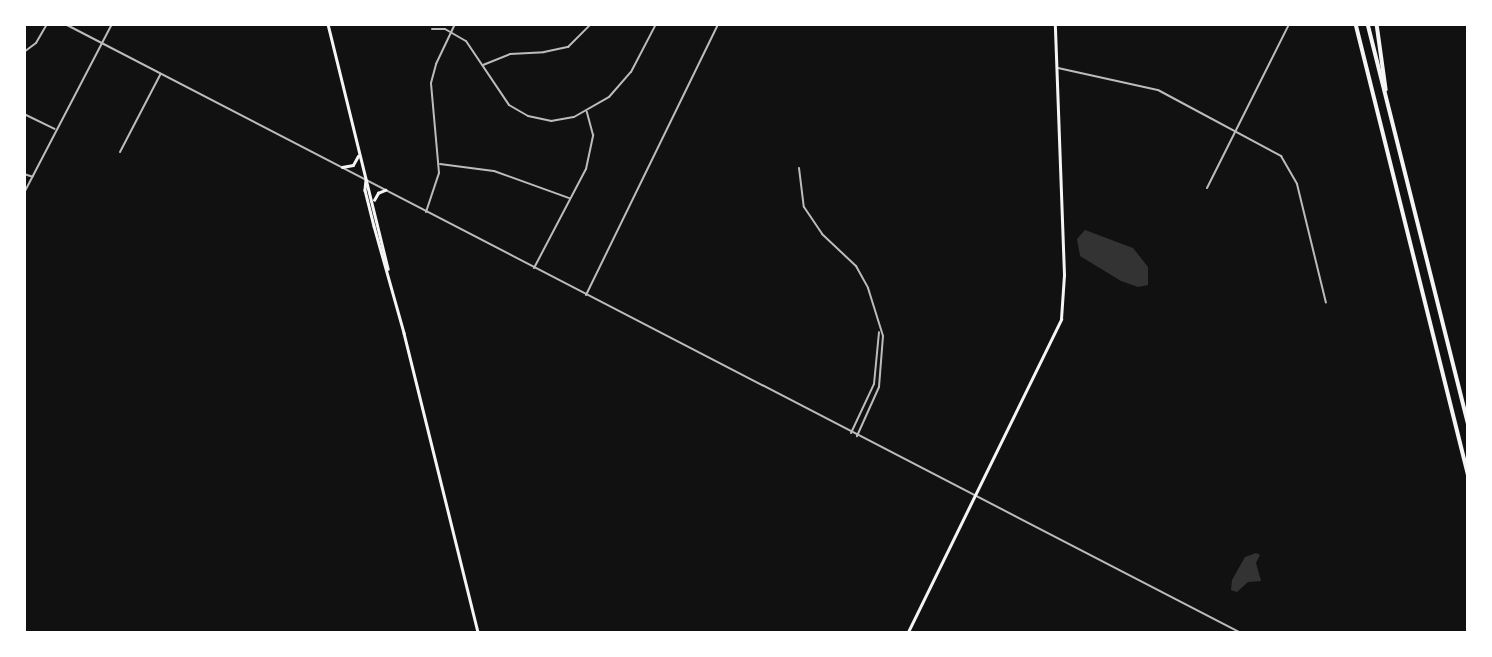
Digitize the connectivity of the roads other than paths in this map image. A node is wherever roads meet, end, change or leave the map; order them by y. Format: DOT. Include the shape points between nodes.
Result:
graph roads {
  1 [pos="47,24"];
  2 [pos="65,24"];
  3 [pos="112,24"];
  4 [pos="328,24"];
  5 [pos="455,24"];
  6 [pos="592,24"];
  7 [pos="656,24"];
  8 [pos="718,24"];
  9 [pos="1055,24"];
  10 [pos="1289,24"];
  11 [pos="1356,24"];
  12 [pos="1368,24"];
  13 [pos="1377,24"];
  14 [pos="432,29"];
  15 [pos="451,32"];
  16 [pos="102,44"];
  17 [pos="24,52"];
  18 [pos="483,65"];
  19 [pos="1057,68"];
  20 [pos="161,74"];
  21 [pos="586,111"];
  22 [pos="24,114"];
  23 [pos="1390,115"];
  24 [pos="56,130"];
  25 [pos="1236,131"];
  26 [pos="120,152"];
  27 [pos="359,152"];
  28 [pos="439,164"];
  29 [pos="342,167"];
  30 [pos="799,168"];
  31 [pos="24,174"];
  32 [pos="33,177"];
  33 [pos="366,180"];
  34 [pos="1207,188"];
  35 [pos="385,190"];
  36 [pos="24,193"];
  37 [pos="570,198"];
  38 [pos="374,204"];
  39 [pos="426,212"];
  40 [pos="534,268"];
  41 [pos="388,274"];
  42 [pos="586,295"];
  43 [pos="1326,303"];
  44 [pos="880,331"];
  45 [pos="877,359"];
  46 [pos="883,359"];
  47 [pos="873,386"];
  48 [pos="879,387"];
  49 [pos="1468,423"];
  50 [pos="851,433"];
  51 [pos="858,436"];
  52 [pos="1468,474"];
  53 [pos="975,497"];
  54 [pos="478,632"];
  55 [pos="908,632"];
  56 [pos="1238,632"];
  1 -- 17 [label="street" via="36,43"];
  2 -- 16 [label="street"];
  3 -- 16 [label="street"];
  4 -- 27 [label="main road"];
  5 -- 15 [label="street"];
  6 -- 18 [label="street" via="568,47 510,54"];
  7 -- 21 [label="street" via="621,85"];
  8 -- 42 [label="street"];
  9 -- 19 [label="main road"];
  10 -- 25 [label="street"];
  11 -- 52 [label="highway"];
  12 -- 23 [label="highway"];
  13 -- 23 [label="highway"];
  14 -- 15 [label="street"];
  15 -- 18 [label="street" via="466,41"];
  15 -- 28 [label="street" via="432,83"];
  16 -- 20 [label="street"];
  16 -- 24 [label="street"];
  18 -- 21 [label="street" via="501,97 528,116 562,120"];
  19 -- 25 [label="street" via="1150,87"];
  19 -- 53 [label="main road" via="1063,309"];
  20 -- 26 [label="street"];
  20 -- 29 [label="street"];
  21 -- 37 [label="street" via="592,146"];
  22 -- 24 [label="street"];
  23 -- 49 [label="highway"];
  24 -- 32 [label="street"];
  25 -- 34 [label="street"];
  25 -- 43 [label="street" via="1276,152 1292,172"];
  27 -- 29 [label="main road" via="353,165"];
  27 -- 33 [label="main road"];
  28 -- 37 [label="street" via="486,169"];
  28 -- 39 [label="street" via="437,185"];
  29 -- 33 [label="street"];
  30 -- 44 [label="street" via="804,207 822,234 856,266 868,288"];
  31 -- 32 [label="street"];
  32 -- 36 [label="street"];
  33 -- 35 [label="street"];
  33 -- 38 [label="main road"];
  33 -- 41 [label="main road"];
  35 -- 38 [label="main road" via="376,195"];
  35 -- 39 [label="street"];
  37 -- 40 [label="street"];
  38 -- 41 [label="main road"];
  39 -- 40 [label="street"];
  40 -- 42 [label="street"];
  41 -- 54 [label="main road"];
  42 -- 50 [label="street"];
  44 -- 45 [label="street"];
  44 -- 46 [label="street"];
  45 -- 46 [label="street"];
  45 -- 47 [label="street"];
  46 -- 48 [label="street"];
  47 -- 48 [label="street"];
  47 -- 50 [label="street"];
  48 -- 51 [label="street"];
  50 -- 51 [label="street"];
  51 -- 53 [label="street"];
  53 -- 55 [label="main road"];
  53 -- 56 [label="street"];
}
